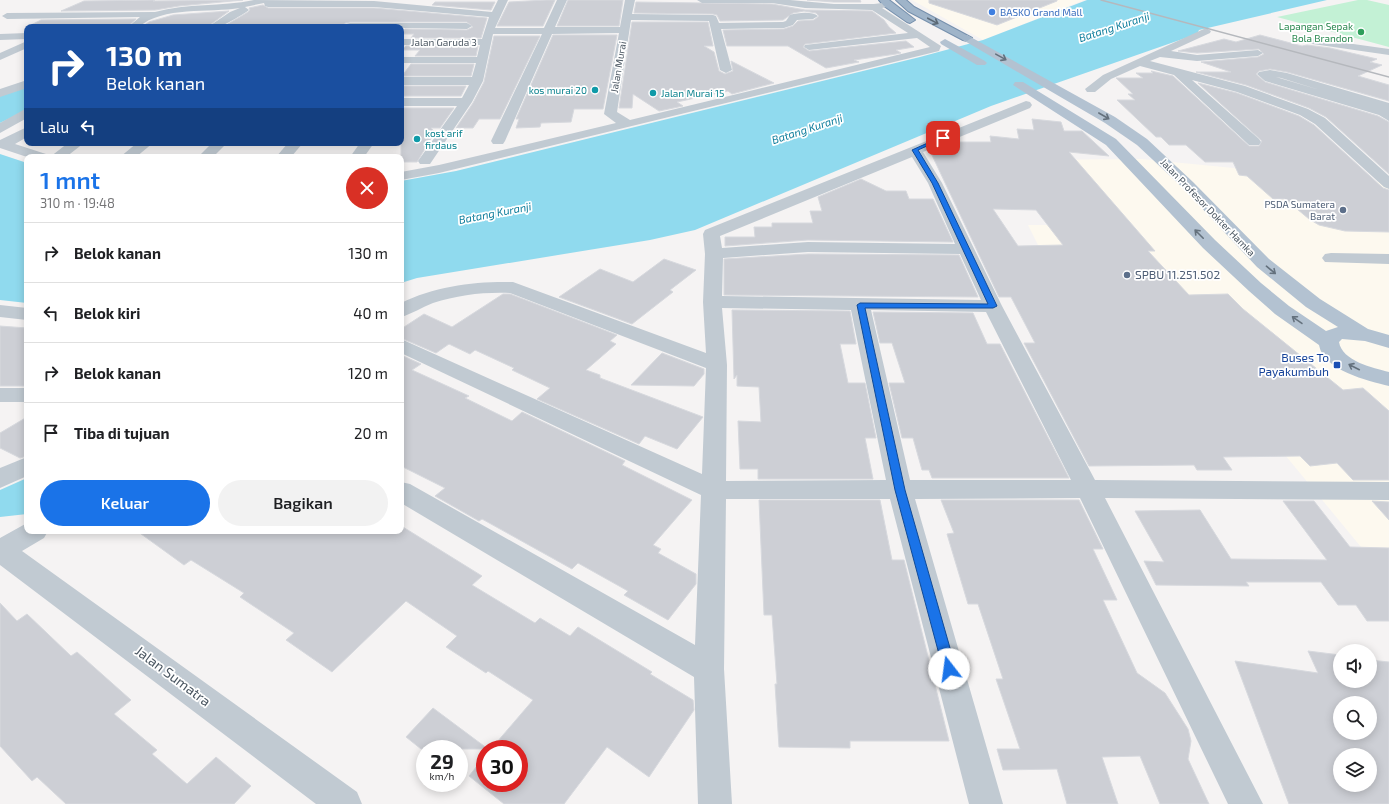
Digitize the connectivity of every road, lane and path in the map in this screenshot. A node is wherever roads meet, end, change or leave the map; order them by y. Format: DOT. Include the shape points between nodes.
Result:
graph roads {
  1 [pos="503,0"];
  2 [pos="562,0"];
  3 [pos="630,0"];
  4 [pos="702,0"];
  5 [pos="901,0"];
  6 [pos="271,1"];
  7 [pos="780,1"];
  8 [pos="112,3"];
  9 [pos="882,4"];
  10 [pos="367,5"];
  11 [pos="256,7"];
  12 [pos="159,14"];
  13 [pos="495,14"];
  14 [pos="87,15"];
  15 [pos="7,16"];
  16 [pos="813,16"];
  17 [pos="345,17"];
  18 [pos="628,17"];
  19 [pos="228,18"];
  20 [pos="251,18"];
  21 [pos="69,24"];
  22 [pos="136,24"];
  23 [pos="151,24"];
  24 [pos="218,24"];
  25 [pos="352,24"];
  26 [pos="715,26"];
  27 [pos="404,28"];
  28 [pos="484,30"];
  29 [pos="548,30"];
  30 [pos="625,30"];
  31 [pos="1206,31"];
  32 [pos="918,35"];
  33 [pos="24,36"];
  34 [pos="0,37"];
  35 [pos="967,38"];
  36 [pos="1296,39"];
  37 [pos="404,42"];
  38 [pos="851,42"];
  39 [pos="945,42"];
  40 [pos="24,45"];
  41 [pos="809,47"];
  42 [pos="1355,48"];
  43 [pos="1389,52"];
  44 [pos="1157,53"];
  45 [pos="1258,53"];
  46 [pos="1366,55"];
  47 [pos="834,56"];
  48 [pos="0,57"];
  49 [pos="404,60"];
  50 [pos="482,60"];
  51 [pos="1139,62"];
  52 [pos="991,69"];
  53 [pos="726,70"];
  54 [pos="1175,71"];
  55 [pos="404,80"];
  56 [pos="477,80"];
  57 [pos="1010,80"];
  58 [pos="24,85"];
  59 [pos="1091,88"];
  60 [pos="0,92"];
  61 [pos="404,102"];
  62 [pos="466,102"];
  63 [pos="1026,105"];
  64 [pos="1388,111"];
  65 [pos="24,114"];
  66 [pos="610,114"];
  67 [pos="595,118"];
  68 [pos="628,124"];
  69 [pos="0,129"];
  70 [pos="24,133"];
  71 [pos="513,137"];
  72 [pos="498,141"];
  73 [pos="1254,142"];
  74 [pos="484,144"];
  75 [pos="2,145"];
  76 [pos="73,146"];
  77 [pos="142,146"];
  78 [pos="217,146"];
  79 [pos="293,146"];
  80 [pos="365,146"];
  81 [pos="915,150"];
  82 [pos="447,153"];
  83 [pos="30,154"];
  84 [pos="62,154"];
  85 [pos="131,154"];
  86 [pos="208,154"];
  87 [pos="286,154"];
  88 [pos="358,154"];
  89 [pos="425,161"];
  90 [pos="404,167"];
  91 [pos="404,175"];
  92 [pos="1389,184"];
  93 [pos="966,249"];
  94 [pos="714,254"];
  95 [pos="1331,258"];
  96 [pos="1389,259"];
  97 [pos="492,275"];
  98 [pos="404,294"];
  99 [pos="712,302"];
  100 [pos="860,305"];
  101 [pos="993,306"];
  102 [pos="404,309"];
  103 [pos="0,311"];
  104 [pos="24,314"];
  105 [pos="1362,334"];
  106 [pos="1388,341"];
  107 [pos="1329,342"];
  108 [pos="404,347"];
  109 [pos="717,365"];
  110 [pos="1385,381"];
  111 [pos="0,395"];
  112 [pos="24,395"];
  113 [pos="24,467"];
  114 [pos="0,479"];
  115 [pos="1088,489"];
  116 [pos="714,490"];
  117 [pos="900,490"];
  118 [pos="1389,491"];
  119 [pos="404,493"];
  120 [pos="30,534"];
  121 [pos="1,550"];
  122 [pos="710,669"];
  123 [pos="345,804"];
  124 [pos="715,804"];
  125 [pos="986,804"];
  126 [pos="1246,804"];
  1 -- 13 [label="street"];
  2 -- 29 [label="street"];
  3 -- 18 [label="street, Jalan Murai"];
  4 -- 7 [label="street"];
  5 -- 35 [label="highway, one-way" via="911,9"];
  6 -- 10 [label="street"];
  6 -- 11 [label="street"];
  6 -- 12 [label="street"];
  7 -- 9 [label="street" via="819,6"];
  8 -- 14 [label="street"];
  9 -- 32 [label="street"];
  9 -- 39 [label="highway"];
  10 -- 13 [label="street"];
  11 -- 19 [label="street" via="237,12"];
  11 -- 23 [label="street" via="168,16"];
  12 -- 14 [label="street"];
  12 -- 22 [label="street"];
  13 -- 28 [label="street"];
  14 -- 15 [label="street"];
  14 -- 21 [label="street"];
  16 -- 26 [label="street" via="793,17 790,23 784,25"];
  17 -- 25 [label="street" via="360,17"];
  18 -- 26 [label="street" via="708,17 713,18"];
  18 -- 30 [label="street, Jalan Murai"];
  19 -- 20 [label="street"];
  19 -- 24 [label="street"];
  26 -- 53 [label="street"];
  27 -- 28 [label="street"];
  28 -- 29 [label="street"];
  28 -- 37 [label="street, Jalan Garuda 3"];
  28 -- 50 [label="street"];
  29 -- 30 [label="street"];
  29 -- 72 [label="street"];
  30 -- 66 [label="street, Jalan Murai"];
  31 -- 44 [label="street"];
  32 -- 38 [label="street"];
  32 -- 68 [label="street" via="934,43 935,49"];
  33 -- 34 [label="street"];
  35 -- 105 [label="main road, Jalan Profesor Dokter Hamka, one-way" via="1070,96 1142,142 1188,185 1263,263 1313,303"];
  36 -- 42 [label="street"];
  38 -- 41 [label="street"];
  38 -- 47 [label="street" via="854,47 852,50"];
  39 -- 52 [label="main road"];
  40 -- 48 [label="street"];
  42 -- 43 [label="street"];
  42 -- 46 [label="street" via="1356,52"];
  44 -- 45 [label="street" via="1197,58"];
  44 -- 51 [label="street"];
  49 -- 50 [label="street"];
  50 -- 56 [label="street"];
  51 -- 54 [label="street"];
  51 -- 59 [label="street" via="1107,76"];
  54 -- 73 [label="street"];
  54 -- 92 [label="street" via="1240,89 1308,113"];
  55 -- 56 [label="street"];
  56 -- 62 [label="street"];
  107 -- 57 [label="main road, Jalan Profesor Dokter Hamka, one-way" via="1282,310 1255,287 1209,244 1111,142"];
  58 -- 60 [label="street"];
  61 -- 62 [label="street"];
  62 -- 89 [label="street"];
  63 -- 81 [label="street"];
  64 -- 64 [label="street" via="1283,75 1262,74 1269,79"];
  65 -- 69 [label="street"];
  66 -- 67 [label="street"];
  66 -- 68 [label="street"];
  68 -- 91 [label="street"];
  70 -- 75 [label="street"];
  71 -- 72 [label="street"];
  72 -- 74 [label="street"];
  75 -- 83 [label="street"];
  76 -- 84 [label="street"];
  77 -- 85 [label="street"];
  78 -- 86 [label="street"];
  79 -- 87 [label="street"];
  80 -- 88 [label="street"];
  81 -- 93 [label="street" via="935,183"];
  81 -- 94 [label="street" via="711,234"];
  82 -- 89 [label="street"];
  89 -- 90 [label="street"];
  93 -- 94 [label="street" via="825,246"];
  93 -- 101 [label="street"];
  94 -- 99 [label="street"];
  95 -- 96 [label="street"];
  97 -- 98 [label="street" via="436,285"];
  99 -- 100 [label="street"];
  99 -- 109 [label="street"];
  100 -- 101 [label="street"];
  100 -- 117 [label="street"];
  101 -- 115 [label="street"];
  102 -- 109 [label="street" via="455,293 497,287 513,288"];
  103 -- 104 [label="street"];
  105 -- 106 [label="main road"];
  105 -- 107 [label="main road" via="1342,333 1330,338"];
  110 -- 107 [label="main road, one-way" via="1341,360 1330,348"];
  108 -- 116 [label="street"];
  109 -- 116 [label="street"];
  111 -- 112 [label="street"];
  113 -- 114 [label="street"];
  115 -- 117 [label="street"];
  115 -- 118 [label="street"];
  115 -- 126 [label="street"];
  116 -- 117 [label="street"];
  116 -- 122 [label="street"];
  117 -- 125 [label="street"];
  119 -- 122 [label="street"];
  120 -- 121 [label="street"];
  121 -- 123 [label="street, Jalan Sumatra"];
  122 -- 124 [label="street"];
}
